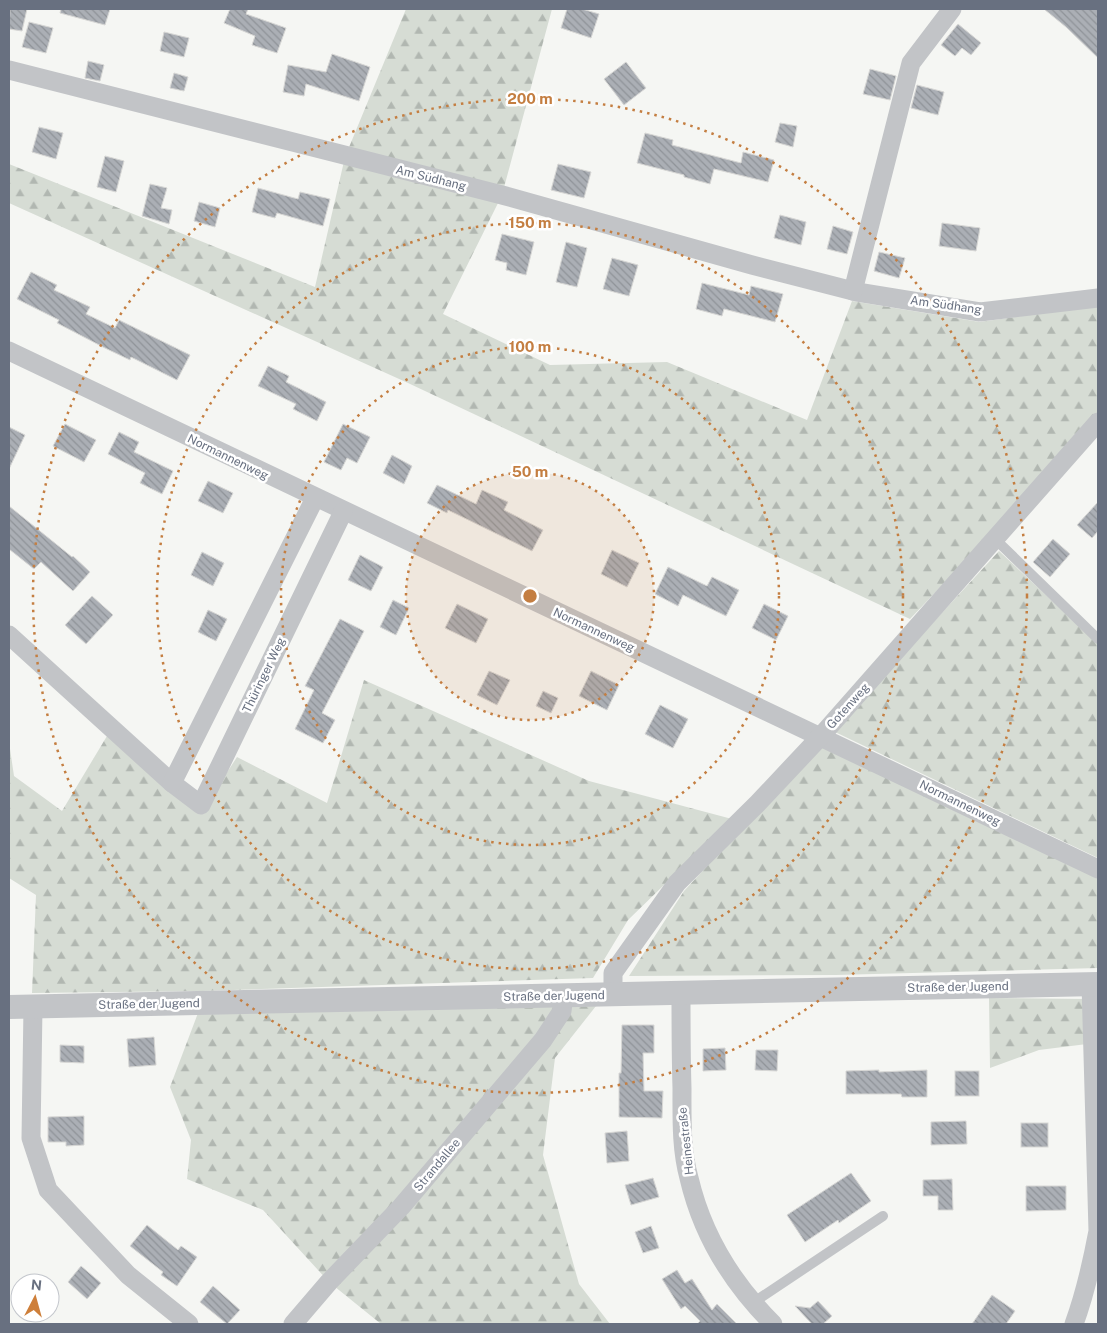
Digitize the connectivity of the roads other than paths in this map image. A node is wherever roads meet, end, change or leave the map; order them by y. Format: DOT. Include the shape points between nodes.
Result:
graph roads {
  1 [pos="952,9"];
  2 [pos="9,70"];
  3 [pos="853,291"];
  4 [pos="1098,298"];
  5 [pos="9,351"];
  6 [pos="1098,422"];
  7 [pos="315,498"];
  8 [pos="343,512"];
  9 [pos="994,538"];
  10 [pos="9,635"];
  11 [pos="1098,639"];
  12 [pos="821,736"];
  13 [pos="172,783"];
  14 [pos="1098,869"];
  15 [pos="1094,984"];
  16 [pos="681,993"];
  17 [pos="613,995"];
  18 [pos="564,996"];
  19 [pos="9,1007"];
  20 [pos="33,1007"];
  21 [pos="883,1216"];
  22 [pos="1098,1231"];
  23 [pos="754,1302"];
  24 [pos="188,1324"];
  25 [pos="293,1324"];
  26 [pos="773,1324"];
  27 [pos="1074,1324"];
  1 -- 3 [label="street" via="911,63"];
  2 -- 3 [label="street, Am Südhang" via="502,195"];
  3 -- 4 [label="street, Am Südhang" via="980,312"];
  5 -- 7 [label="street, Normannenweg"];
  6 -- 9 [label="street, Gotenweg"];
  7 -- 8 [label="street, Normannenweg"];
  7 -- 13 [label="street"];
  8 -- 12 [label="street, Normannenweg"];
  8 -- 13 [label="street, Thüringer Weg" via="201,805"];
  9 -- 11 [label="lane"];
  9 -- 12 [label="street, Gotenweg"];
  10 -- 13 [label="street, Thüringer Weg"];
  12 -- 14 [label="street, Normannenweg"];
  12 -- 17 [label="street, Gotenweg" via="677,883 613,973"];
  15 -- 16 [label="street, Straße der Jugend"];
  15 -- 22 [label="street"];
  16 -- 17 [label="street, Straße der Jugend"];
  16 -- 23 [label="street, Heinestraße" via="682,1119 688,1178 710,1236 740,1286"];
  17 -- 18 [label="street, Straße der Jugend"];
  18 -- 20 [label="street, Straße der Jugend"];
  18 -- 25 [label="street, Strandallee" via="562,1011 543,1040 401,1207"];
  19 -- 20 [label="street, Straße der Jugend"];
  20 -- 24 [label="street" via="31,1138 48,1190 128,1275"];
  21 -- 23 [label="lane"];
  22 -- 27 [label="street" via="1093,1262"];
  23 -- 26 [label="street, Heinestraße"];
}
